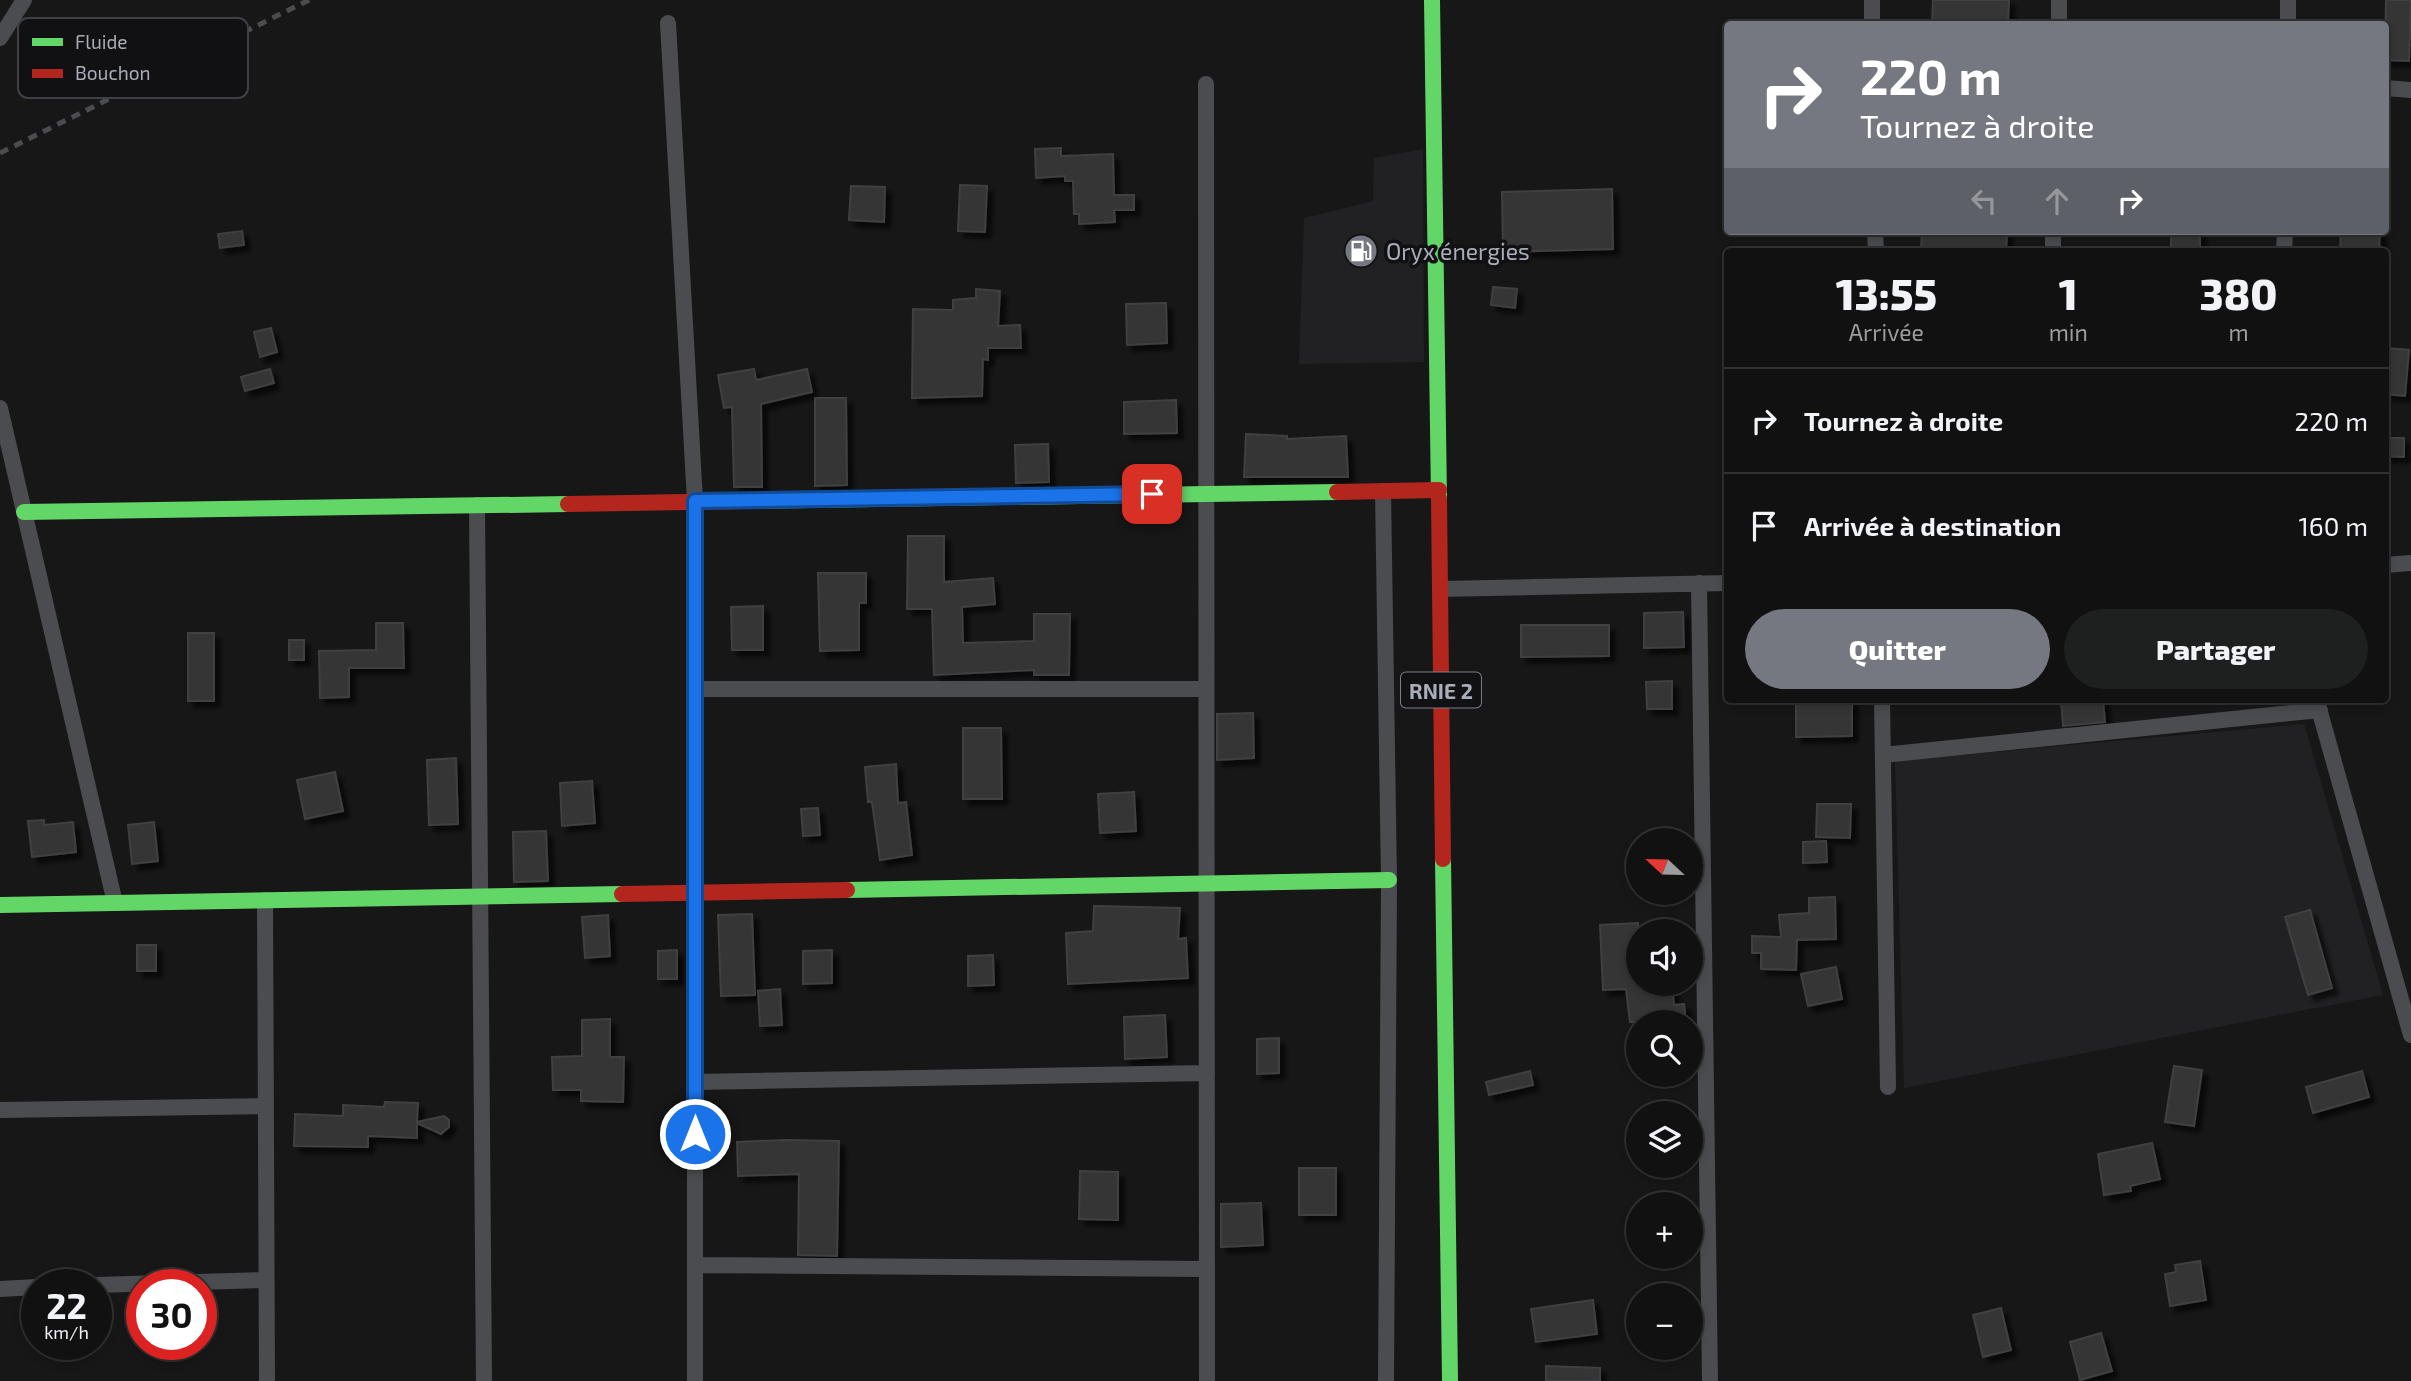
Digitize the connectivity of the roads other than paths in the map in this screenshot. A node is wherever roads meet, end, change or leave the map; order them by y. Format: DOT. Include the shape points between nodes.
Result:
graph roads {
  1 [pos="24,0"];
  2 [pos="1432,0"];
  3 [pos="1872,0"];
  4 [pos="2059,0"];
  5 [pos="2288,0"];
  6 [pos="1872,21"];
  7 [pos="2059,21"];
  8 [pos="2288,21"];
  9 [pos="668,23"];
  10 [pos="0,38"];
  11 [pos="1206,83"];
  12 [pos="2389,88"];
  13 [pos="2411,90"];
  14 [pos="0,408"];
  15 [pos="1439,490"];
  16 [pos="1383,491"];
  17 [pos="1206,493"];
  18 [pos="695,501"];
  19 [pos="477,505"];
  20 [pos="24,512"];
  21 [pos="2411,563"];
  22 [pos="2389,565"];
  23 [pos="1699,583"];
  24 [pos="1724,583"];
  25 [pos="1440,589"];
  26 [pos="695,689"];
  27 [pos="1206,690"];
  28 [pos="1882,703"];
  29 [pos="2318,705"];
  30 [pos="1883,755"];
  31 [pos="1389,880"];
  32 [pos="1207,884"];
  33 [pos="695,892"];
  34 [pos="480,896"];
  35 [pos="265,900"];
  36 [pos="115,903"];
  37 [pos="0,905"];
  38 [pos="2411,1035"];
  39 [pos="1206,1073"];
  40 [pos="695,1082"];
  41 [pos="1888,1087"];
  42 [pos="266,1107"];
  43 [pos="0,1110"];
  44 [pos="695,1265"];
  45 [pos="1207,1269"];
  46 [pos="267,1280"];
  47 [pos="112,1285"];
  48 [pos="21,1288"];
  49 [pos="0,1289"];
  50 [pos="267,1381"];
  51 [pos="484,1381"];
  52 [pos="695,1381"];
  53 [pos="1207,1381"];
  54 [pos="1386,1381"];
  55 [pos="1450,1381"];
  56 [pos="1710,1381"];
  1 -- 10 [label="street"];
  2 -- 15 [label="street, RNIE 2"];
  3 -- 6 [label="street"];
  4 -- 7 [label="street"];
  5 -- 8 [label="street"];
  9 -- 18 [label="street"];
  11 -- 17 [label="street"];
  12 -- 13 [label="street"];
  14 -- 20 [label="street"];
  15 -- 16 [label="street"];
  15 -- 25 [label="street, RNIE 2"];
  16 -- 17 [label="street"];
  16 -- 31 [label="street"];
  17 -- 18 [label="street"];
  17 -- 27 [label="street"];
  18 -- 19 [label="street"];
  18 -- 26 [label="street"];
  19 -- 20 [label="street"];
  19 -- 34 [label="street"];
  20 -- 36 [label="street"];
  21 -- 22 [label="street"];
  23 -- 24 [label="street"];
  23 -- 25 [label="street"];
  23 -- 56 [label="street"];
  25 -- 55 [label="street, RNIE 2"];
  26 -- 27 [label="street"];
  26 -- 33 [label="street"];
  27 -- 32 [label="street"];
  28 -- 30 [label="street"];
  29 -- 30 [label="street"];
  29 -- 38 [label="street"];
  30 -- 41 [label="street"];
  31 -- 32 [label="street"];
  31 -- 54 [label="street"];
  32 -- 33 [label="street"];
  32 -- 39 [label="street"];
  33 -- 34 [label="street"];
  33 -- 40 [label="street"];
  34 -- 35 [label="street"];
  34 -- 51 [label="street"];
  35 -- 36 [label="street"];
  35 -- 42 [label="street"];
  36 -- 37 [label="street"];
  39 -- 40 [label="street"];
  39 -- 45 [label="street"];
  40 -- 44 [label="street"];
  42 -- 43 [label="street"];
  42 -- 46 [label="street"];
  44 -- 45 [label="street"];
  44 -- 52 [label="street"];
  45 -- 53 [label="street"];
  46 -- 47 [label="street"];
  46 -- 50 [label="street"];
  48 -- 49 [label="street"];
}
